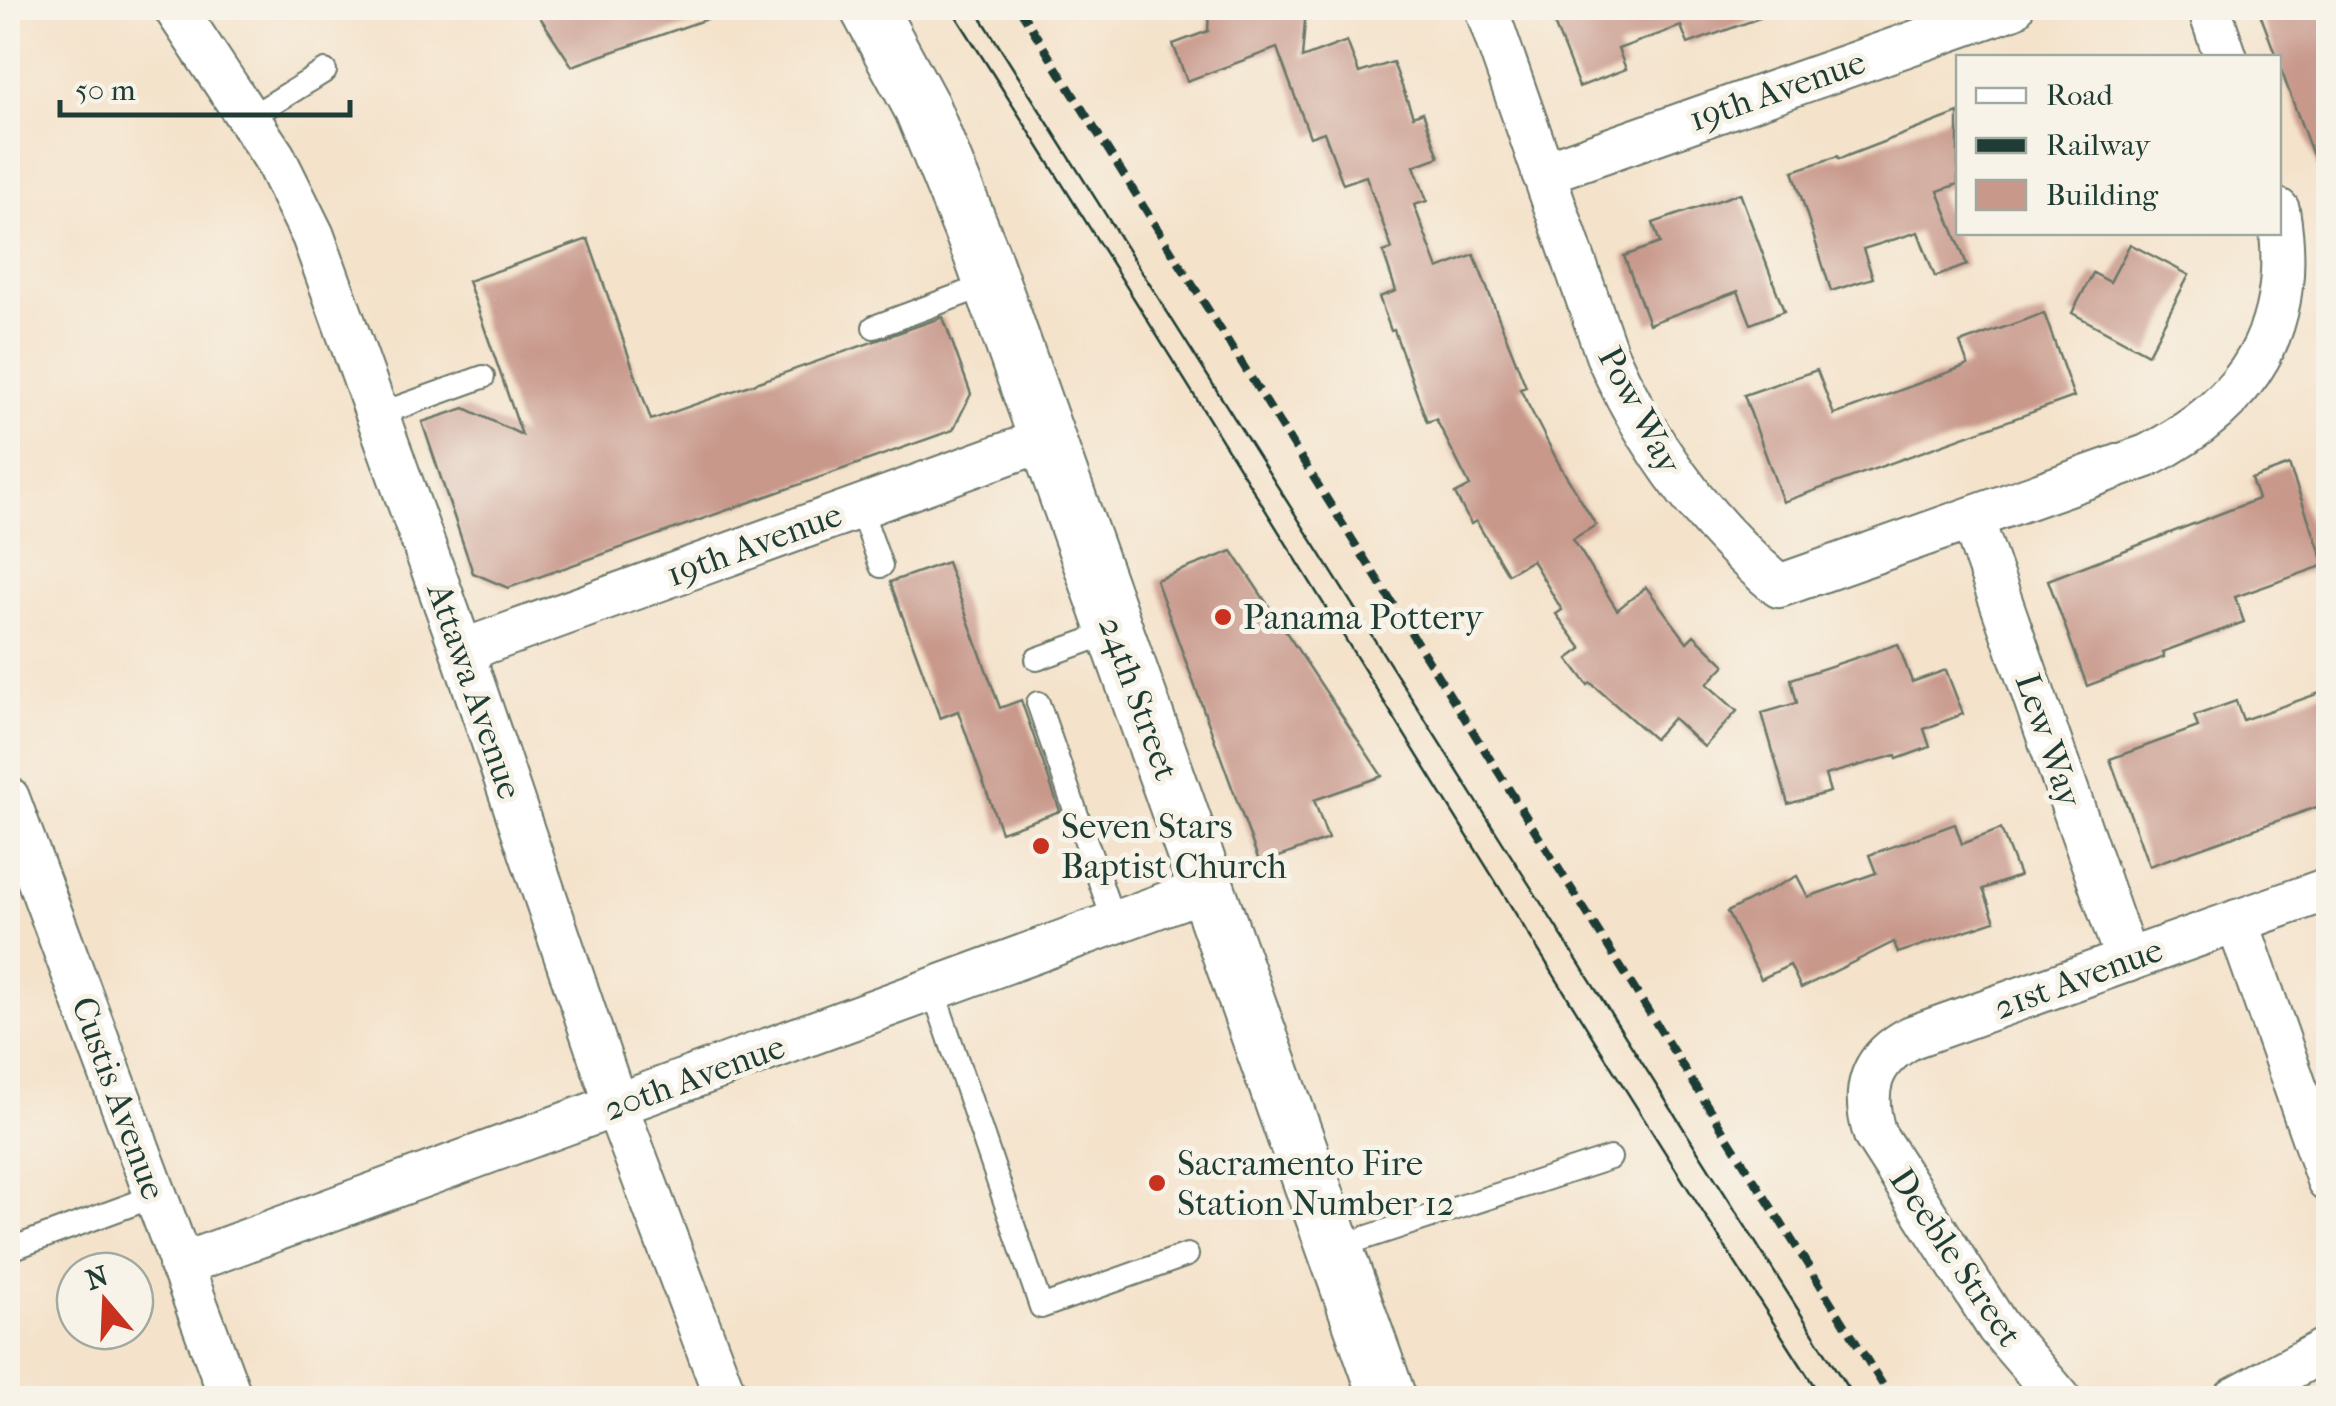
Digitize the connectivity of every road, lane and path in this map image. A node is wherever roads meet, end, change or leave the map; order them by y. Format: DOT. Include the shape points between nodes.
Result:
graph roads {
  1 [pos="175,8"];
  2 [pos="868,8"];
  3 [pos="1486,8"];
  4 [pos="2012,8"];
  5 [pos="2209,8"];
  6 [pos="2225,55"];
  7 [pos="325,70"];
  8 [pos="249,118"];
  9 [pos="1542,173"];
  10 [pos="2281,233"];
  11 [pos="992,284"];
  12 [pos="874,327"];
  13 [pos="483,377"];
  14 [pos="377,415"];
  15 [pos="1047,439"];
  16 [pos="859,506"];
  17 [pos="1972,519"];
  18 [pos="881,566"];
  19 [pos="1115,630"];
  20 [pos="462,651"];
  21 [pos="1036,659"];
  22 [pos="1038,703"];
  23 [pos="8,798"];
  24 [pos="1206,889"];
  25 [pos="2328,889"];
  26 [pos="2237,921"];
  27 [pos="1114,922"];
  28 [pos="2127,960"];
  29 [pos="933,990"];
  30 [pos="616,1106"];
  31 [pos="1866,1107"];
  32 [pos="1610,1158"];
  33 [pos="2328,1180"];
  34 [pos="155,1196"];
  35 [pos="1334,1248"];
  36 [pos="8,1250"];
  37 [pos="1186,1255"];
  38 [pos="180,1265"];
  39 [pos="2328,1348"];
  40 [pos="231,1398"];
  41 [pos="726,1398"];
  42 [pos="1388,1398"];
  43 [pos="2059,1398"];
  44 [pos="2235,1398"];
  1 -- 8 [label="street, Attawa Avenue"];
  2 -- 11 [label="street, 24th Street" via="942,152"];
  3 -- 9 [label="street, Pow Way"];
  4 -- 9 [label="street, 19th Avenue"];
  5 -- 6 [label="street"];
  7 -- 8 [label="lane"];
  8 -- 14 [label="street, Attawa Avenue" via="313,236"];
  9 -- 17 [label="street, Pow Way" via="1607,355 1652,444 1692,502 1779,586"];
  10 -- 17 [label="street" via="2280,299 2272,328 2224,406 2147,456"];
  11 -- 12 [label="lane"];
  11 -- 15 [label="street, 24th Street"];
  13 -- 14 [label="lane"];
  14 -- 20 [label="street, Attawa Avenue"];
  15 -- 16 [label="street, 19th Avenue"];
  15 -- 19 [label="street, 24th Street"];
  16 -- 18 [label="lane"];
  16 -- 20 [label="street, 19th Avenue"];
  17 -- 28 [label="street, Lew Way"];
  19 -- 21 [label="lane"];
  19 -- 24 [label="street, 24th Street"];
  20 -- 30 [label="street, Attawa Avenue"];
  22 -- 27 [label="lane"];
  23 -- 34 [label="street, Custis Avenue"];
  24 -- 27 [label="street, 20th Avenue"];
  24 -- 35 [label="street, 24th Street"];
  25 -- 26 [label="street, 21st Avenue"];
  26 -- 28 [label="street, 21st Avenue"];
  26 -- 33 [label="street"];
  27 -- 29 [label="street, 20th Avenue"];
  28 -- 31 [label="street, 21st Avenue" via="1900,1043 1880,1060"];
  29 -- 30 [label="street, 20th Avenue"];
  29 -- 37 [label="lane" via="1041,1307"];
  30 -- 38 [label="street, 20th Avenue"];
  30 -- 41 [label="street, Attawa Avenue"];
  31 -- 43 [label="street, Deeble Street" via="1875,1135 1998,1327"];
  32 -- 35 [label="lane"];
  34 -- 36 [label="lane"];
  34 -- 38 [label="street, Custis Avenue"];
  35 -- 42 [label="street, 24th Street"];
  38 -- 40 [label="street, Custis Avenue"];
  39 -- 44 [label="street"];
}
